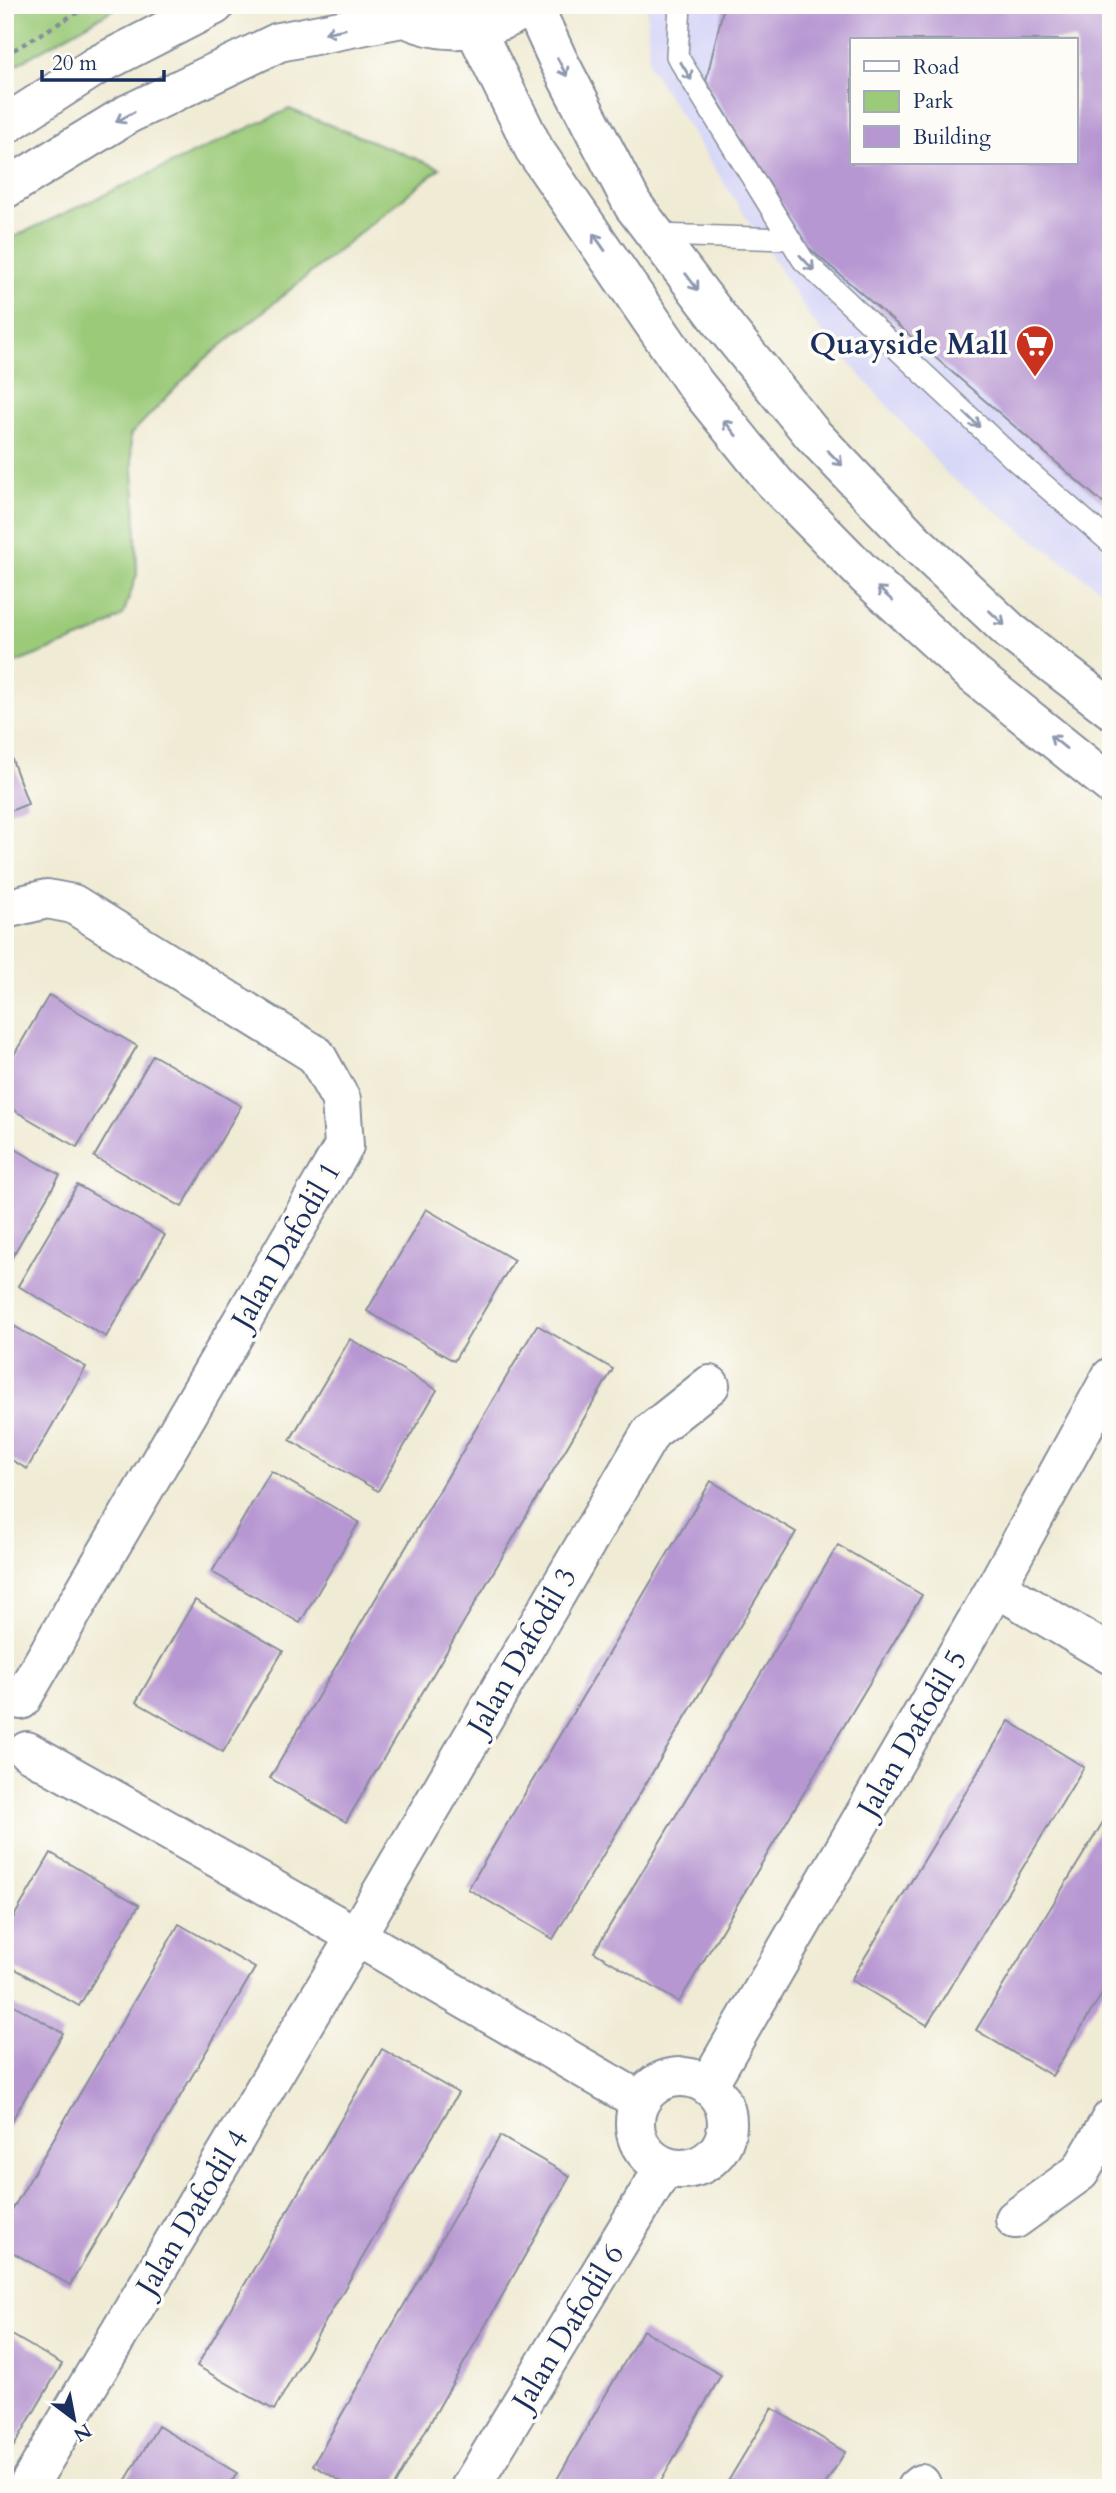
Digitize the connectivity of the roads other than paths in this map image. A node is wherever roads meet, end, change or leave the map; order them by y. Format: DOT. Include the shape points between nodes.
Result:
graph roads {
  1 [pos="215,5"];
  2 [pos="532,5"];
  3 [pos="680,5"];
  4 [pos="393,11"];
  5 [pos="475,29"];
  6 [pos="5,125"];
  7 [pos="5,189"];
  8 [pos="656,235"];
  9 [pos="789,239"];
  10 [pos="1111,543"];
  11 [pos="1111,709"];
  12 [pos="1111,785"];
  13 [pos="5,909"];
  14 [pos="1111,1377"];
  15 [pos="710,1385"];
  16 [pos="996,1587"];
  17 [pos="1111,1655"];
  18 [pos="13,1696"];
  19 [pos="16,1757"];
  20 [pos="356,1936"];
  21 [pos="708,2085"];
  22 [pos="640,2101"];
  23 [pos="1111,2119"];
  24 [pos="666,2166"];
  25 [pos="1015,2219"];
  26 [pos="27,2488"];
  27 [pos="470,2488"];
  1 -- 6 [label="street" via="96,66"];
  2 -- 5 [label="street"];
  2 -- 8 [label="street, one-way" via="633,205"];
  3 -- 9 [label="lane, one-way" via="677,56"];
  4 -- 5 [label="street" via="437,29"];
  4 -- 7 [label="street, one-way" via="279,42 128,114"];
  12 -- 5 [label="street, one-way" via="973,674 867,577 775,483 695,384 534,149"];
  8 -- 9 [label="lane"];
  8 -- 11 [label="street, one-way" via="813,435 914,541 1011,632"];
  9 -- 10 [label="lane, one-way" via="813,270"];
  13 -- 18 [label="street, Jalan Dafodil 1" via="47,899 73,904 316,1055 341,1100 344,1146"];
  14 -- 16 [label="street, Jalan Dafodil 5"];
  15 -- 20 [label="street, Jalan Dafodil 3" via="650,1432"];
  16 -- 17 [label="street"];
  16 -- 21 [label="street, Jalan Dafodil 5"];
  18 -- 19 [label="street" via="33,1719 34,1730"];
  19 -- 20 [label="street"];
  20 -- 22 [label="street"];
  20 -- 26 [label="street, Jalan Dafodil 4"];
  21 -- 22 [label="street" via="688,2077 666,2079"];
  21 -- 24 [label="street" via="718,2095 727,2119 721,2144 714,2155 691,2168"];
  22 -- 24 [label="street" via="636,2134 647,2154"];
  23 -- 25 [label="street" via="1080,2172"];
  24 -- 27 [label="street, Jalan Dafodil 6"];
}
